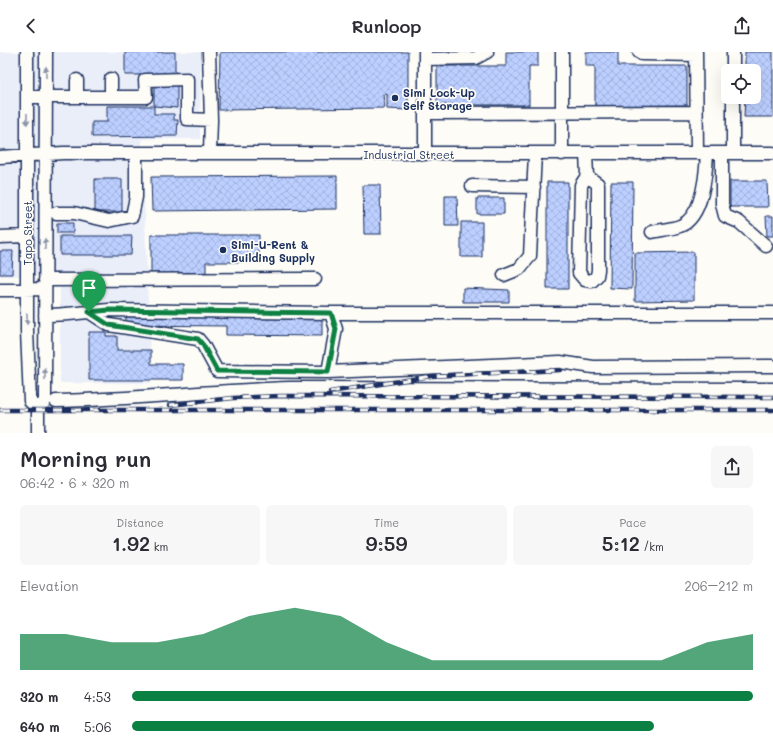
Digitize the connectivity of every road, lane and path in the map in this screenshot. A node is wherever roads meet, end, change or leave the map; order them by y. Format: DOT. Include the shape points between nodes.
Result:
graph roads {
  1 [pos="27,52"];
  2 [pos="46,52"];
  3 [pos="209,52"];
  4 [pos="487,52"];
  5 [pos="562,52"];
  6 [pos="639,52"];
  7 [pos="733,52"];
  8 [pos="696,53"];
  9 [pos="425,55"];
  10 [pos="733,64"];
  11 [pos="111,79"];
  12 [pos="77,80"];
  13 [pos="27,97"];
  14 [pos="46,97"];
  15 [pos="77,97"];
  16 [pos="111,97"];
  17 [pos="732,104"];
  18 [pos="696,112"];
  19 [pos="425,113"];
  20 [pos="562,113"];
  21 [pos="211,120"];
  22 [pos="210,152"];
  23 [pos="136,153"];
  24 [pos="586,153"];
  25 [pos="702,153"];
  26 [pos="728,153"];
  27 [pos="773,153"];
  28 [pos="425,154"];
  29 [pos="536,154"];
  30 [pos="562,154"];
  31 [pos="46,155"];
  32 [pos="0,157"];
  33 [pos="27,157"];
  34 [pos="588,176"];
  35 [pos="472,186"];
  36 [pos="534,187"];
  37 [pos="56,213"];
  38 [pos="652,232"];
  39 [pos="27,236"];
  40 [pos="0,237"];
  41 [pos="766,246"];
  42 [pos="504,275"];
  43 [pos="315,279"];
  44 [pos="45,284"];
  45 [pos="27,289"];
  46 [pos="0,290"];
  47 [pos="89,312"];
  48 [pos="331,313"];
  49 [pos="773,313"];
  50 [pos="45,315"];
  51 [pos="773,366"];
  52 [pos="328,372"];
  53 [pos="773,389"];
  54 [pos="56,401"];
  55 [pos="38,410"];
  56 [pos="38,433"];
  1 -- 13 [label="street, Tapo Street"];
  14 -- 2 [label="street, Tapo Street, one-way"];
  3 -- 21 [label="street"];
  4 -- 9 [label="street" via="476,58"];
  5 -- 20 [label="street"];
  6 -- 8 [label="street"];
  7 -- 10 [label="street"];
  8 -- 18 [label="street"];
  9 -- 19 [label="street"];
  11 -- 16 [label="street"];
  12 -- 15 [label="street"];
  13 -- 14 [label="street"];
  13 -- 33 [label="street, Tapo Street, one-way"];
  14 -- 15 [label="street"];
  14 -- 31 [label="street, Tapo Street"];
  15 -- 16 [label="street"];
  16 -- 21 [label="street" via="146,97 146,80 187,79 187,119"];
  17 -- 26 [label="street"];
  18 -- 20 [label="street"];
  18 -- 25 [label="street"];
  19 -- 20 [label="street"];
  19 -- 28 [label="street"];
  20 -- 30 [label="street"];
  21 -- 22 [label="street"];
  22 -- 23 [label="street, Industrial Street"];
  22 -- 28 [label="street, Industrial Street"];
  23 -- 31 [label="street, Industrial Street"];
  23 -- 37 [label="street" via="136,197 132,216 109,221 74,213"];
  24 -- 25 [label="street, Industrial Street"];
  24 -- 30 [label="street, Industrial Street"];
  24 -- 34 [label="street"];
  25 -- 26 [label="street, Industrial Street"];
  25 -- 38 [label="street" via="706,169 701,198 693,216 681,226"];
  26 -- 27 [label="street, Industrial Street"];
  26 -- 41 [label="street" via="722,204 725,216 739,222"];
  28 -- 29 [label="street, Industrial Street"];
  29 -- 30 [label="street, Industrial Street"];
  29 -- 36 [label="street"];
  31 -- 33 [label="street, Industrial Street"];
  44 -- 31 [label="street, Tapo Street, one-way"];
  32 -- 33 [label="street, Industrial Street"];
  33 -- 39 [label="street, Tapo Street"];
  34 -- 34 [label="street" via="580,185 579,273 585,280 592,281 598,270 598,184"];
  35 -- 36 [label="street"];
  36 -- 42 [label="street" via="530,256 519,269"];
  39 -- 40 [label="street"];
  39 -- 45 [label="street, Tapo Street"];
  43 -- 44 [label="street"];
  44 -- 45 [label="street"];
  44 -- 50 [label="street, Tapo Street"];
  45 -- 46 [label="street"];
  45 -- 55 [label="street, Tapo Street, one-way" via="30,401"];
  47 -- 48 [label="street" via="109,310"];
  47 -- 50 [label="street"];
  47 -- 52 [label="street" via="109,325 198,339 217,371"];
  48 -- 49 [label="street"];
  48 -- 52 [label="street" via="336,329"];
  55 -- 50 [label="street, Tapo Street, one-way" via="45,401"];
  51 -- 52 [label="street" via="593,367 560,362"];
  53 -- 54 [label="street" via="290,388"];
  55 -- 56 [label="street, Tapo Street"];
}
